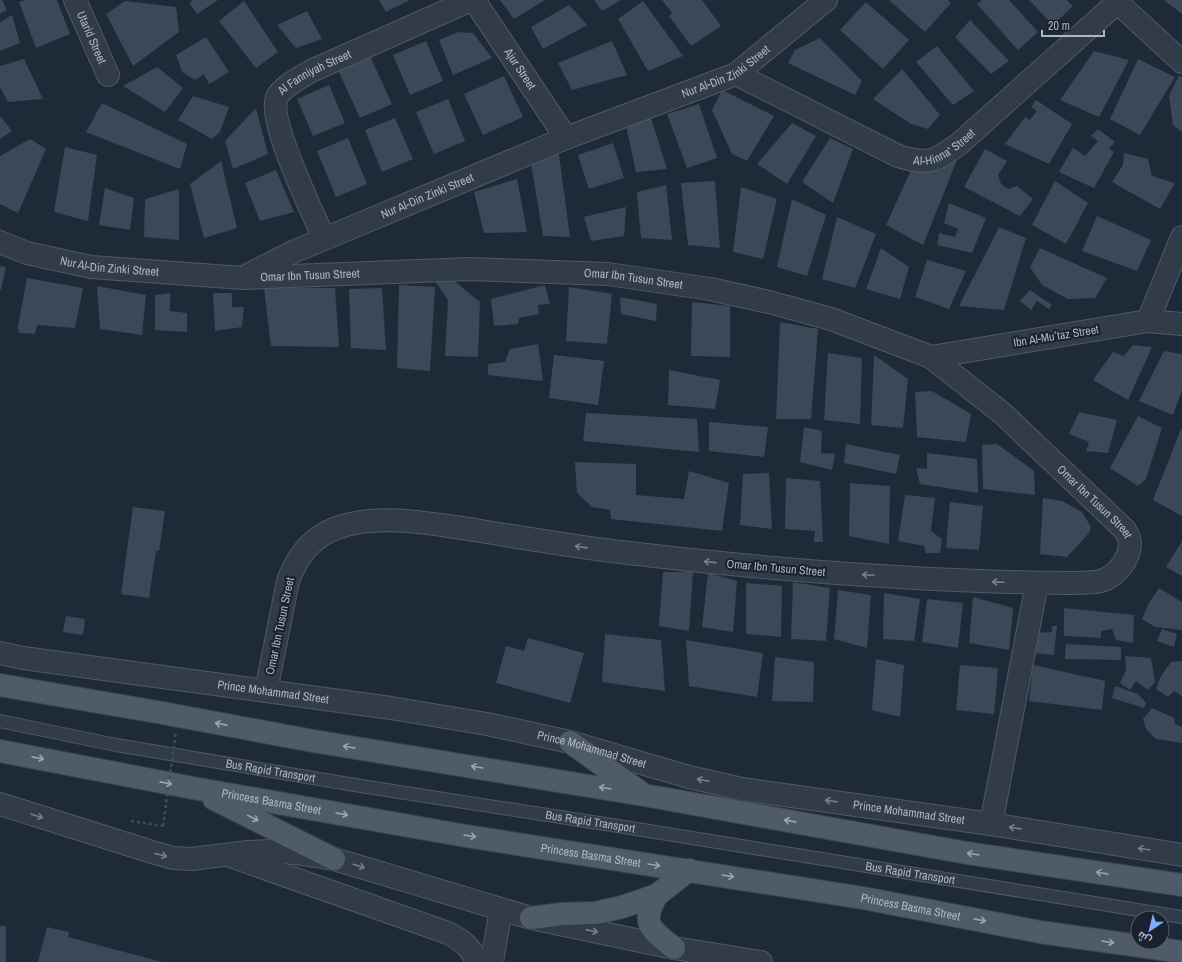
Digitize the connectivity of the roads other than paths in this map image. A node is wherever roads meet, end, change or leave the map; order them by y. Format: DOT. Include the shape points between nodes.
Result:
graph roads {
  1 [pos="75,0"];
  2 [pos="471,0"];
  3 [pos="474,0"];
  4 [pos="826,0"];
  5 [pos="1119,1"];
  6 [pos="1182,62"];
  7 [pos="736,74"];
  8 [pos="108,75"];
  9 [pos="566,138"];
  10 [pos="1182,237"];
  11 [pos="324,238"];
  12 [pos="0,242"];
  13 [pos="243,278"];
  14 [pos="1148,321"];
  15 [pos="1182,324"];
  16 [pos="931,357"];
  17 [pos="1037,583"];
  18 [pos="0,653"];
  19 [pos="0,685"];
  20 [pos="266,691"];
  21 [pos="0,720"];
  22 [pos="570,742"];
  23 [pos="0,751"];
  24 [pos="194,788"];
  25 [pos="644,795"];
  26 [pos="0,804"];
  27 [pos="992,824"];
  28 [pos="227,855"];
  29 [pos="1182,855"];
  30 [pos="334,859"];
  31 [pos="689,870"];
  32 [pos="1182,885"];
  33 [pos="657,895"];
  34 [pos="501,909"];
  35 [pos="1182,917"];
  36 [pos="531,918"];
  37 [pos="674,948"];
  38 [pos="1182,952"];
  39 [pos="477,962"];
  40 [pos="492,962"];
  41 [pos="761,962"];
  1 -- 8 [label="street, Utarid Street"];
  2 -- 11 [label="street, Al Fanniyah Street" via="311,71 290,84 277,97 276,112 283,142"];
  3 -- 9 [label="street, Ajur Street"];
  4 -- 7 [label="street, Nur Al-Din Zinki Street"];
  5 -- 6 [label="street"];
  5 -- 7 [label="street, Al-Hinna' Street" via="959,144 932,160 916,161 898,156"];
  7 -- 9 [label="street, Nur Al-Din Zinki Street"];
  9 -- 11 [label="street, Nur Al-Din Zinki Street"];
  10 -- 14 [label="street"];
  11 -- 13 [label="street, Nur Al-Din Zinki Street"];
  12 -- 13 [label="street, Nur Al-Din Zinki Street" via="27,254 91,268"];
  13 -- 16 [label="street, Omar Ibn Tusun Street" via="470,269 608,274 710,289 769,302 831,319"];
  14 -- 15 [label="street, Ibn Al-Muʻtaz Street"];
  14 -- 16 [label="street, Ibn Al-Muʻtaz Street"];
  16 -- 17 [label="street, Omar Ibn Tusun Street" via="1002,413 1125,530 1128,536 1130,543 1126,559 1117,572 1105,580"];
  17 -- 20 [label="street, Omar Ibn Tusun Street, one-way" via="846,574 743,566 553,543 421,522 368,521 327,531 302,552 288,581"];
  17 -- 27 [label="street"];
  18 -- 20 [label="street, Prince Mohammad Street"];
  25 -- 19 [label="main road, one-way" via="313,741"];
  20 -- 22 [label="street, Prince Mohammad Street" via="391,708"];
  21 -- 35 [label="lane, Bus Rapid Transport" via="116,745 367,788"];
  22 -- 25 [label="main road"];
  27 -- 22 [label="street, Prince Mohammad Street, one-way" via="742,789 689,778"];
  23 -- 24 [label="main road, Princess Basma Street, one-way"];
  24 -- 30 [label="main road, one-way"];
  24 -- 31 [label="main road, Princess Basma Street, one-way" via="466,836"];
  32 -- 25 [label="main road, one-way" via="968,853"];
  26 -- 28 [label="street, one-way" via="173,858 192,859"];
  29 -- 27 [label="street, Prince Mohammad Street, one-way"];
  28 -- 30 [label="street" via="271,851"];
  28 -- 39 [label="street" via="448,933 461,940 472,951"];
  30 -- 34 [label="street, one-way"];
  31 -- 33 [label="main road"];
  31 -- 38 [label="main road, Princess Basma Street, one-way" via="863,898 1040,932"];
  33 -- 36 [label="main road" via="595,913"];
  33 -- 37 [label="main road" via="650,906 649,922 654,932"];
  34 -- 36 [label="street"];
  34 -- 40 [label="street"];
  36 -- 37 [label="street, one-way"];
  37 -- 41 [label="street"];
}
